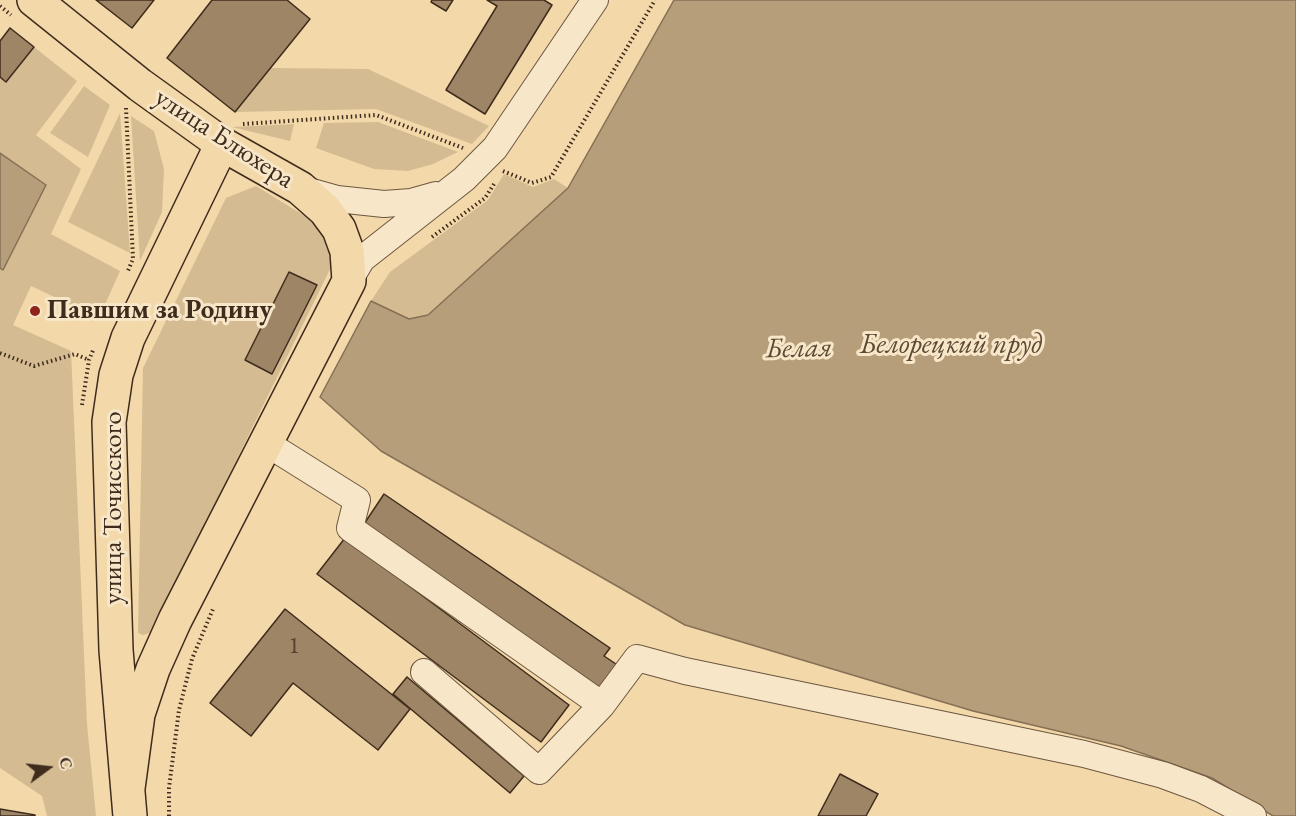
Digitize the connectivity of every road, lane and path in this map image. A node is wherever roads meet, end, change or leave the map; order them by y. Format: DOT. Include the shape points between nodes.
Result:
graph roads {
  1 [pos="595,0"];
  2 [pos="655,0"];
  3 [pos="0,6"];
  4 [pos="26,10"];
  5 [pos="126,106"];
  6 [pos="230,134"];
  7 [pos="467,150"];
  8 [pos="502,171"];
  9 [pos="300,188"];
  10 [pos="442,194"];
  11 [pos="133,259"];
  12 [pos="349,281"];
  13 [pos="0,353"];
  14 [pos="89,360"];
  15 [pos="273,430"];
  16 [pos="215,605"];
  17 [pos="424,672"];
  18 [pos="602,705"];
  19 [pos="129,802"];
  20 [pos="169,816"];
  21 [pos="1253,816"];
  1 -- 10 [label="street, улица Точисского" via="495,148"];
  2 -- 8 [label="path" via="551,177 532,183"];
  3 -- 4 [label="path"];
  4 -- 6 [label="main road, улица Блюхера" via="140,85"];
  5 -- 11 [label="path"];
  6 -- 7 [label="path" via="376,115"];
  6 -- 9 [label="main road, улица Блюхера"];
  6 -- 19 [label="main road, улица Точисского" via="128,338 116,375 108,467 116,650"];
  9 -- 10 [label="street, улица Блюхера" via="337,199 384,204"];
  9 -- 12 [label="main road" via="339,229 347,251"];
  10 -- 12 [label="street, улица Точисского" via="362,259"];
  12 -- 15 [label="main road, улица Точисского"];
  13 -- 14 [label="path" via="34,366 75,354"];
  15 -- 18 [label="street" via="357,501 350,528"];
  15 -- 19 [label="main road, улица Точисского" via="153,669 138,714"];
  16 -- 20 [label="path" via="192,659 179,710"];
  17 -- 18 [label="street" via="539,771"];
  18 -- 21 [label="street" via="637,658 697,674 1084,754 1163,775 1201,789"];
}
